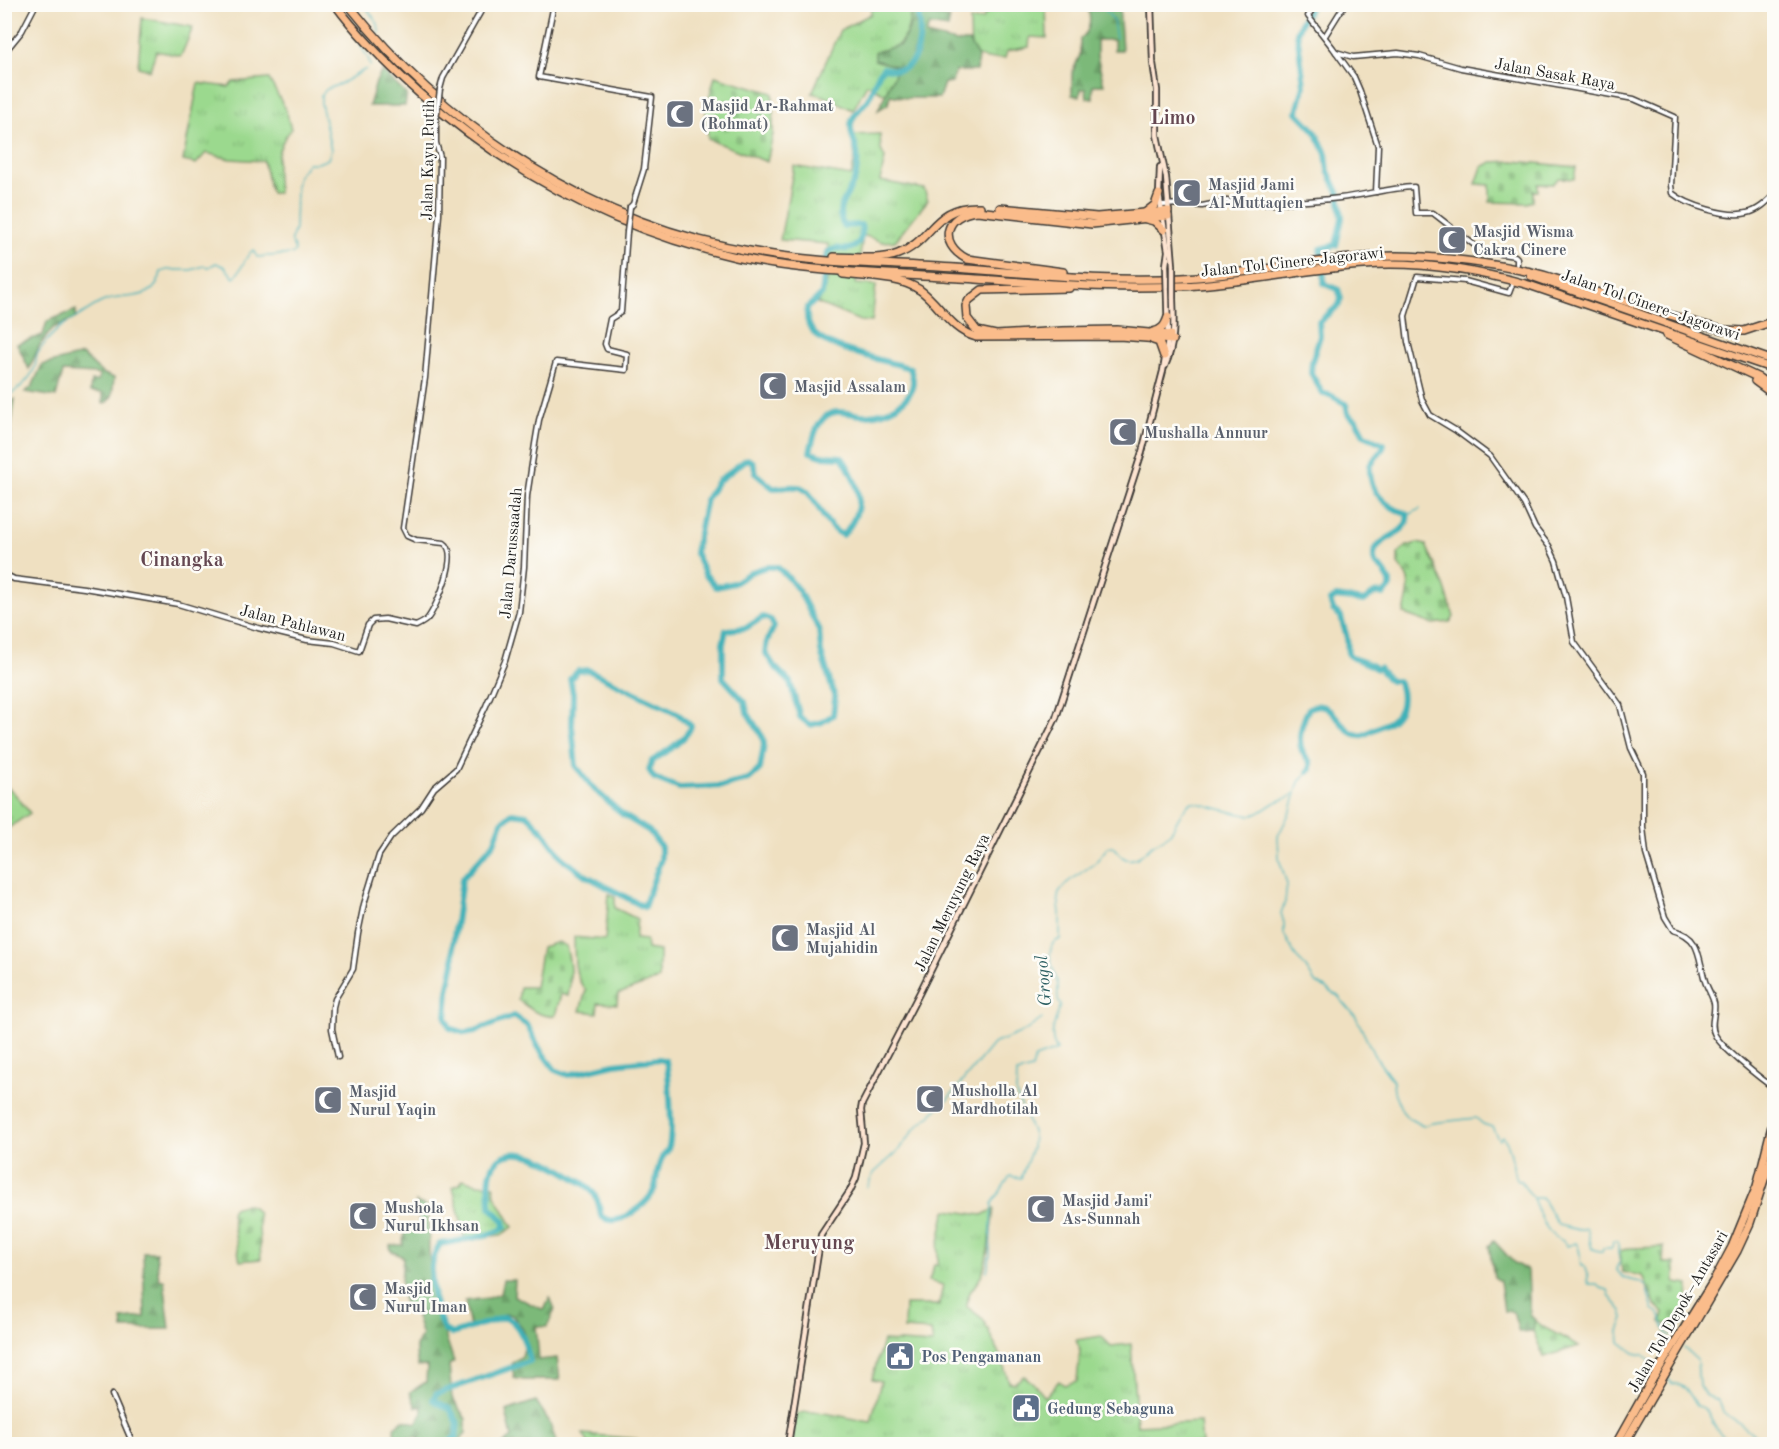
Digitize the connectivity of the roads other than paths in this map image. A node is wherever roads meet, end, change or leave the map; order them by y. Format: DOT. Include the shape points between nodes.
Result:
graph roads {
  1 [pos="36,4"];
  2 [pos="335,4"];
  3 [pos="348,4"];
  4 [pos="485,4"];
  5 [pos="554,4"];
  6 [pos="1151,4"];
  7 [pos="1316,4"];
  8 [pos="1345,4"];
  9 [pos="1325,36"];
  10 [pos="1336,52"];
  11 [pos="4,53"];
  12 [pos="1353,57"];
  13 [pos="1344,63"];
  14 [pos="1161,161"];
  15 [pos="1376,192"];
  16 [pos="1159,194"];
  17 [pos="1774,195"];
  18 [pos="1164,211"];
  19 [pos="1144,215"];
  20 [pos="1164,230"];
  21 [pos="795,262"];
  22 [pos="1517,264"];
  23 [pos="1484,265"];
  24 [pos="868,268"];
  25 [pos="1124,279"];
  26 [pos="1512,285"];
  27 [pos="1102,286"];
  28 [pos="1170,300"];
  29 [pos="1168,317"];
  30 [pos="1632,319"];
  31 [pos="1774,323"];
  32 [pos="1148,336"];
  33 [pos="1171,338"];
  34 [pos="1164,356"];
  35 [pos="1774,361"];
  36 [pos="1736,367"];
  37 [pos="1774,369"];
  38 [pos="1163,371"];
  39 [pos="1774,389"];
  40 [pos="1774,395"];
  41 [pos="404,528"];
  42 [pos="4,574"];
  43 [pos="338,1057"];
  44 [pos="1773,1087"];
  45 [pos="1774,1118"];
  46 [pos="1774,1149"];
  47 [pos="112,1395"];
  48 [pos="133,1444"];
  49 [pos="788,1444"];
  50 [pos="1616,1444"];
  51 [pos="1624,1444"];
  1 -- 11 [label="street" via="22,31"];
  2 -- 21 [label="highway" via="361,36 438,110 534,178 573,199 684,244 782,265"];
  3 -- 21 [label="highway" via="386,50 441,102 482,135 546,176 646,223"];
  4 -- 41 [label="street, Jalan Kayu Putih, bridge" via="440,89 436,120 440,204 425,378"];
  5 -- 43 [label="street, Jalan Darussaadah, bridge" via="539,77 652,97 644,169 630,207 621,312 610,319 605,344 607,349 627,354 626,370 556,362 539,420 527,490 524,567 519,612 510,643 497,683 456,769 434,788 422,808 391,837 379,855 358,929 353,969 333,1007 332,1029"];
  6 -- 14 [label="main road, Jalan Meruyung Raya"];
  7 -- 9 [label="street" via="1308,16"];
  8 -- 9 [label="street"];
  9 -- 10 [label="street"];
  10 -- 12 [label="street, Jalan Sasak Raya"];
  10 -- 13 [label="street"];
  12 -- 13 [label="street"];
  12 -- 17 [label="street, Jalan Sasak Raya" via="1408,54 1647,104 1675,117 1672,193 1686,203 1742,214 1755,210"];
  13 -- 15 [label="street" via="1358,86 1378,146"];
  14 -- 16 [label="main road, Jalan Meruyung Raya"];
  14 -- 18 [label="main road, Jalan Meruyung Raya" via="1166,177"];
  15 -- 18 [label="street" via="1342,198 1183,204"];
  15 -- 22 [label="street" via="1414,187 1416,213 1432,213 1482,250 1515,255"];
  16 -- 18 [label="main road, Jalan Meruyung Raya"];
  16 -- 19 [label="highway" via="1155,205"];
  18 -- 19 [label="highway"];
  18 -- 20 [label="main road, Jalan Meruyung Raya"];
  18 -- 28 [label="main road, Jalan Meruyung Raya, bridge" via="1173,265"];
  19 -- 20 [label="highway"];
  19 -- 24 [label="highway" via="1097,217 964,207 946,214 900,253"];
  19 -- 25 [label="highway" via="1092,224 977,211 957,218 949,230 952,248 967,259"];
  20 -- 28 [label="main road, Jalan Meruyung Raya, bridge"];
  21 -- 24 [label="highway"];
  21 -- 24 [label="highway"];
  23 -- 25 [label="highway, Jalan Tol Cinere-Jagorawi" via="1386,256 1185,278"];
  23 -- 31 [label="highway" via="1529,271 1699,324 1734,331"];
  23 -- 35 [label="highway, Jalan Tol Cinere–Jagorawi" via="1529,276"];
  24 -- 25 [label="highway, Jalan Tol Cinere-Jagorawi" via="941,267"];
  24 -- 27 [label="highway, Jalan Tol Cinere-Jagorawi" via="940,277"];
  24 -- 32 [label="highway" via="913,286 957,329 976,337"];
  26 -- 44 [label="street" via="1509,293 1467,281 1417,277 1405,310 1405,328 1425,409 1487,453 1549,546 1558,566 1574,642 1622,709 1631,748 1644,778 1646,854 1665,917 1673,930 1693,940 1714,1003 1714,1034"];
  27 -- 30 [label="highway, Jalan Tol Cinere-Jagorawi" via="1183,286 1343,267 1422,265 1490,274"];
  27 -- 32 [label="highway" via="982,290 969,300 967,318 977,331 996,335 1117,330"];
  28 -- 29 [label="main road, Jalan Meruyung Raya"];
  28 -- 33 [label="main road, Jalan Meruyung Raya"];
  29 -- 32 [label="highway" via="1165,326"];
  29 -- 33 [label="main road, Jalan Meruyung Raya"];
  30 -- 36 [label="highway"];
  30 -- 37 [label="highway, Jalan Tol Cinere-Jagorawi"];
  32 -- 33 [label="highway"];
  32 -- 34 [label="highway" via="1159,342"];
  33 -- 34 [label="main road, Jalan Meruyung Raya"];
  33 -- 38 [label="main road, Jalan Meruyung Raya" via="1171,353"];
  34 -- 38 [label="main road, Jalan Meruyung Raya"];
  36 -- 39 [label="highway"];
  36 -- 40 [label="highway"];
  38 -- 49 [label="main road, Jalan Meruyung Raya" via="1142,452 1056,717 862,1104 864,1143 856,1178 821,1235"];
  41 -- 42 [label="street, Jalan Pahlawan" via="413,539 448,546 451,552 443,587 429,616 416,626 373,620 358,651 258,628 178,604 14,579"];
  45 -- 50 [label="highway, Jalan Tol Depok–Antasari" via="1757,1186 1732,1247"];
  46 -- 51 [label="highway, Jalan Tol Depok–Antasari" via="1737,1251"];
  47 -- 48 [label="street"];
}
